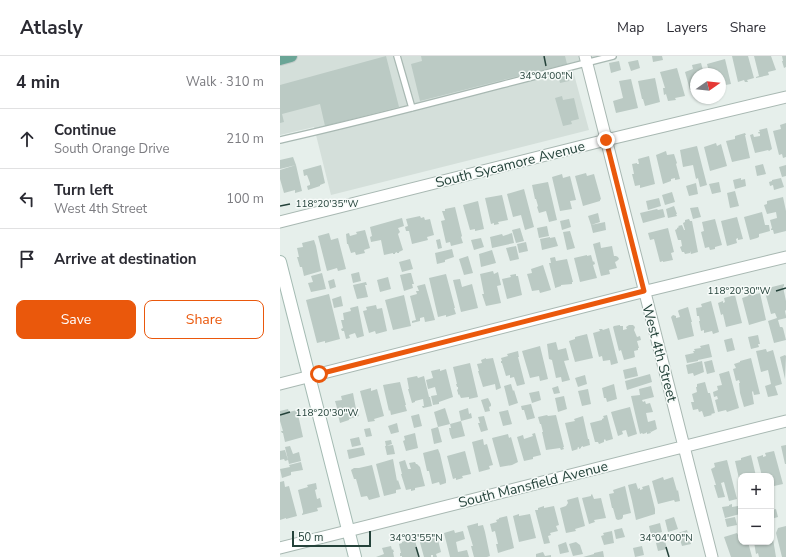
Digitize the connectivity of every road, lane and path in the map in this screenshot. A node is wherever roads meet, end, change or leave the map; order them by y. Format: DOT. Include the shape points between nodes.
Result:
graph roads {
  1 [pos="291,56"];
  2 [pos="397,56"];
  3 [pos="613,56"];
  4 [pos="280,59"];
  5 [pos="586,59"];
  6 [pos="786,97"];
  7 [pos="412,108"];
  8 [pos="280,140"];
  9 [pos="606,140"];
  10 [pos="280,222"];
  11 [pos="786,257"];
  12 [pos="280,262"];
  13 [pos="644,291"];
  14 [pos="309,376"];
  15 [pos="280,384"];
  16 [pos="786,421"];
  17 [pos="684,446"];
  18 [pos="348,531"];
  19 [pos="280,548"];
  20 [pos="355,557"];
  21 [pos="712,557"];
  1 -- 4 [label="main road"];
  2 -- 7 [label="lane"];
  3 -- 5 [label="lane"];
  5 -- 7 [label="lane"];
  5 -- 9 [label="street, West 4th Street"];
  6 -- 9 [label="street, South Sycamore Avenue"];
  7 -- 8 [label="lane"];
  9 -- 10 [label="street, South Sycamore Avenue"];
  9 -- 13 [label="street, West 4th Street"];
  11 -- 13 [label="street"];
  12 -- 14 [label="main road"];
  13 -- 14 [label="street"];
  13 -- 17 [label="street, West 4th Street"];
  14 -- 15 [label="street"];
  14 -- 18 [label="main road"];
  16 -- 17 [label="street, South Mansfield Avenue"];
  17 -- 18 [label="street, South Mansfield Avenue"];
  17 -- 21 [label="street, West 4th Street"];
  18 -- 19 [label="street, South Mansfield Avenue"];
  18 -- 20 [label="main road"];
}
